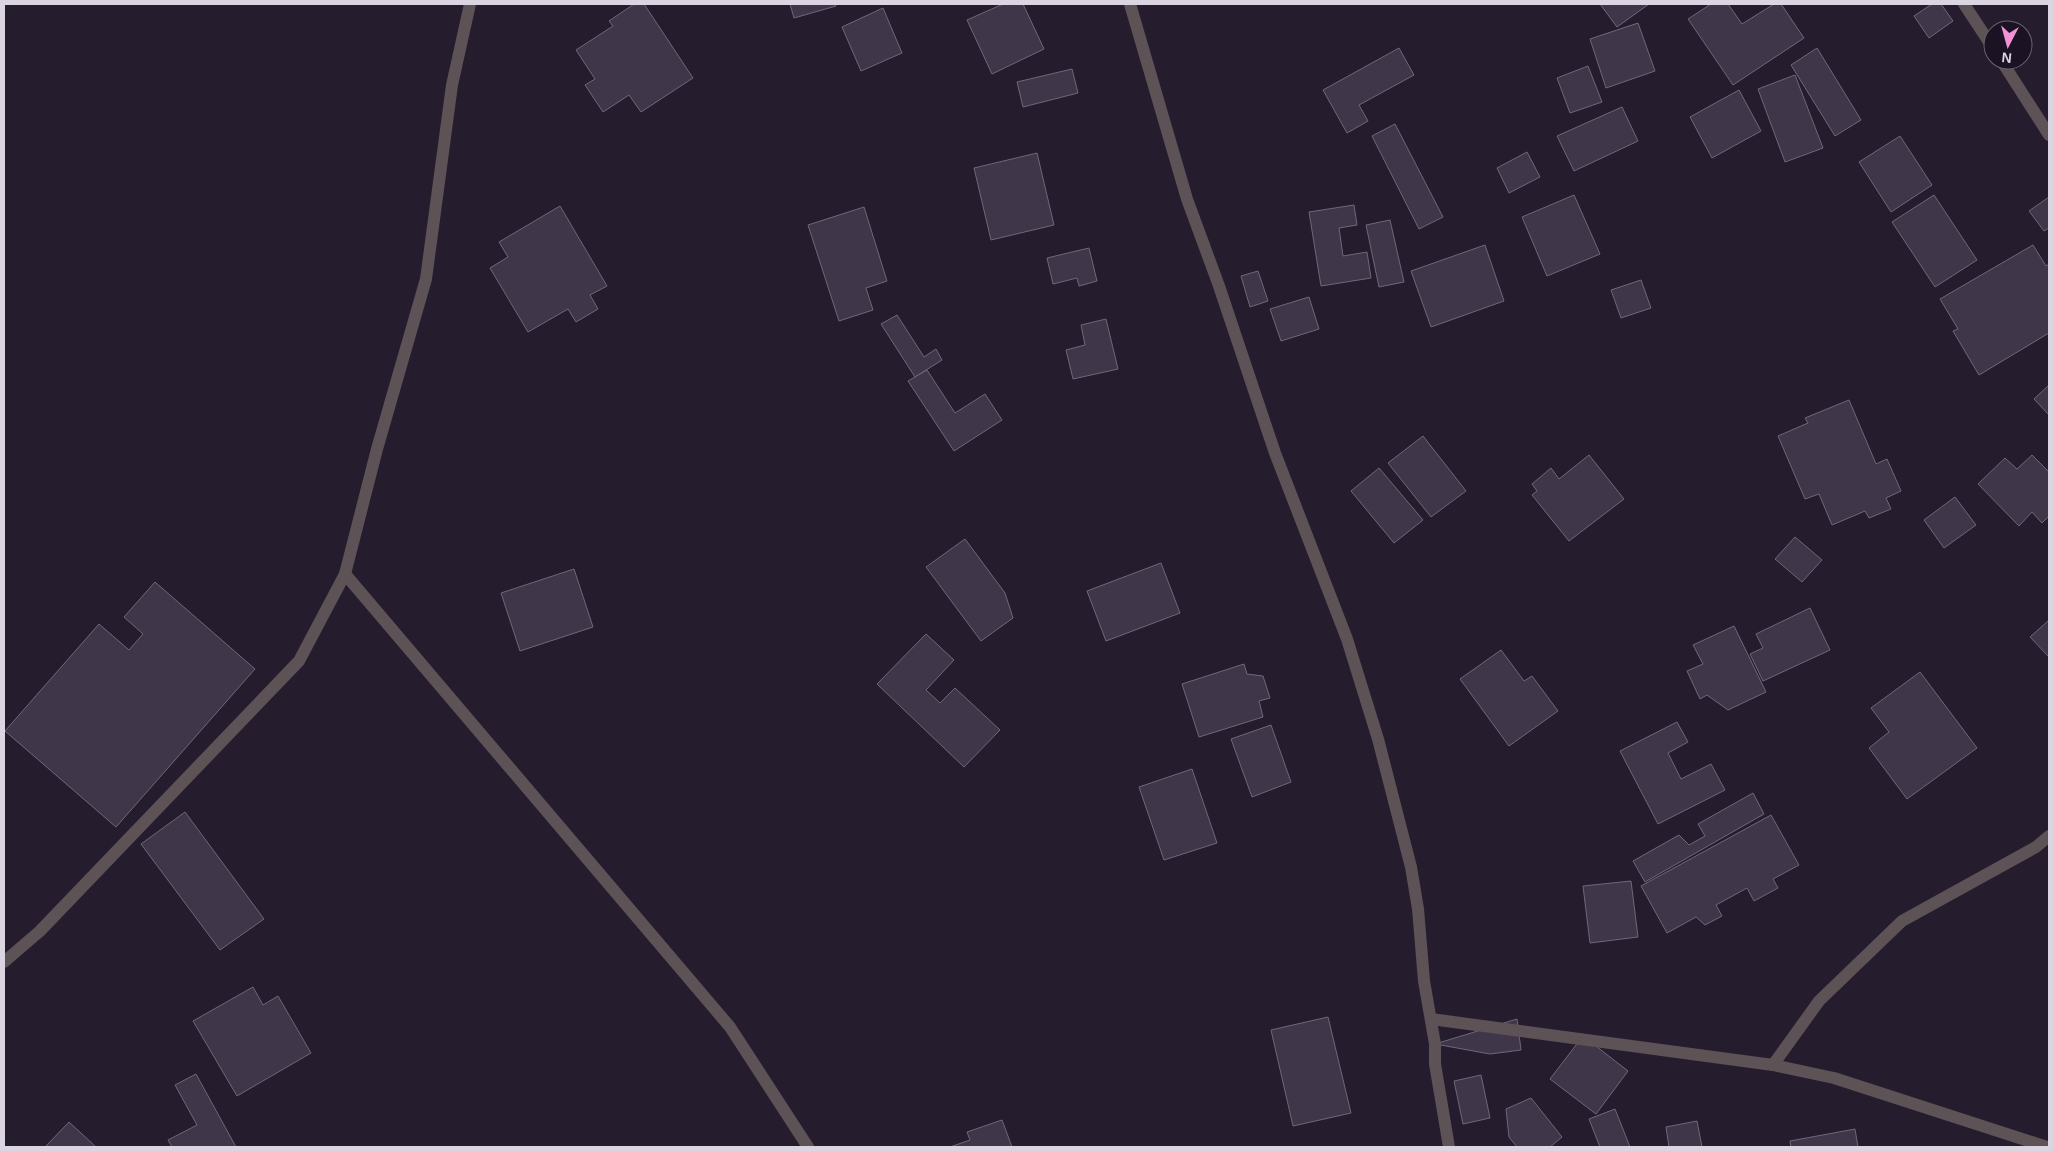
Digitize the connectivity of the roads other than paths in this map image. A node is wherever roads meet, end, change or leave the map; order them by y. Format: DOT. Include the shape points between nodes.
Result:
graph roads {
  1 [pos="470,4"];
  2 [pos="1130,4"];
  3 [pos="1964,4"];
  4 [pos="1983,33"];
  5 [pos="2007,70"];
  6 [pos="2049,135"];
  7 [pos="345,574"];
  8 [pos="2049,836"];
  9 [pos="4,962"];
  10 [pos="1431,1019"];
  11 [pos="1772,1065"];
  12 [pos="808,1147"];
  13 [pos="1450,1147"];
  14 [pos="2047,1147"];
  1 -- 7 [label="street" via="452,85 426,279"];
  2 -- 10 [label="street" via="1187,200 1274,453 1348,639 1378,739 1411,867"];
  3 -- 4 [label="street"];
  5 -- 6 [label="street"];
  7 -- 9 [label="street" via="299,661 40,931"];
  7 -- 12 [label="street" via="730,1027"];
  8 -- 11 [label="street" via="2036,847 1902,921 1819,1001"];
  10 -- 11 [label="street"];
  10 -- 13 [label="street" via="1435,1064"];
  11 -- 14 [label="street" via="1834,1078"];
}
